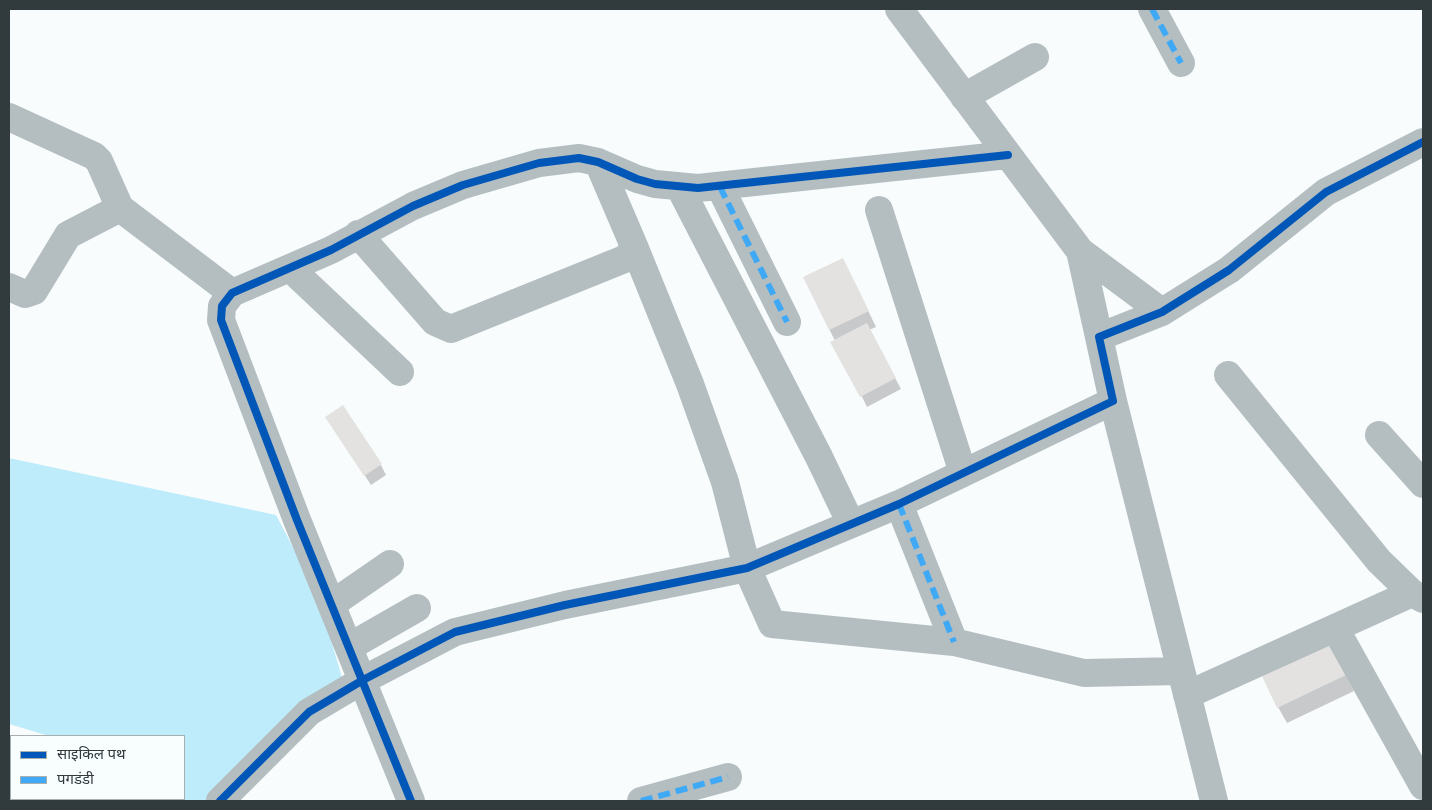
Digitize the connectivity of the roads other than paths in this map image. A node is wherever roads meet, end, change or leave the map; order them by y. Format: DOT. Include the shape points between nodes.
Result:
graph roads {
  1 [pos="899,9"];
  2 [pos="1152,9"];
  3 [pos="1035,57"];
  4 [pos="1181,63"];
  5 [pos="964,97"];
  6 [pos="9,117"];
  7 [pos="1423,142"];
  8 [pos="1008,155"];
  9 [pos="598,162"];
  10 [pos="679,186"];
  11 [pos="720,187"];
  12 [pos="120,208"];
  13 [pos="879,210"];
  14 [pos="358,234"];
  15 [pos="634,246"];
  16 [pos="1080,251"];
  17 [pos="291,269"];
  18 [pos="9,287"];
  19 [pos="232,293"];
  20 [pos="1162,312"];
  21 [pos="787,322"];
  22 [pos="1099,337"];
  23 [pos="400,372"];
  24 [pos="1228,376"];
  25 [pos="1113,402"];
  26 [pos="1379,435"];
  27 [pos="963,473"];
  28 [pos="1423,484"];
  29 [pos="899,504"];
  30 [pos="851,524"];
  31 [pos="390,564"];
  32 [pos="747,568"];
  33 [pos="1417,596"];
  34 [pos="332,604"];
  35 [pos="417,608"];
  36 [pos="1335,628"];
  37 [pos="954,642"];
  38 [pos="350,647"];
  39 [pos="363,680"];
  40 [pos="1184,683"];
  41 [pos="728,777"];
  42 [pos="1423,786"];
  43 [pos="220,801"];
  44 [pos="411,801"];
  45 [pos="641,801"];
  46 [pos="1214,801"];
  1 -- 5 [label="street"];
  2 -- 4 [label="street"];
  3 -- 5 [label="street"];
  5 -- 8 [label="street"];
  6 -- 12 [label="street" via="94,156"];
  7 -- 20 [label="street" via="1326,192 1229,270"];
  8 -- 11 [label="street"];
  8 -- 16 [label="street"];
  9 -- 10 [label="street" via="637,179"];
  9 -- 14 [label="street" via="579,158 502,172 413,206"];
  9 -- 15 [label="street"];
  10 -- 11 [label="street"];
  10 -- 30 [label="street"];
  11 -- 21 [label="street"];
  12 -- 18 [label="street" via="68,236 34,291 25,294"];
  12 -- 19 [label="street"];
  13 -- 27 [label="street"];
  14 -- 15 [label="street" via="435,322 451,329 627,258"];
  14 -- 17 [label="street"];
  15 -- 32 [label="street" via="690,384 725,482"];
  16 -- 20 [label="street"];
  16 -- 22 [label="street"];
  17 -- 19 [label="street"];
  17 -- 23 [label="street"];
  19 -- 34 [label="street" via="222,306 222,320"];
  20 -- 22 [label="street"];
  22 -- 25 [label="street"];
  24 -- 33 [label="street" via="1378,561"];
  25 -- 27 [label="street"];
  25 -- 40 [label="street"];
  26 -- 28 [label="street"];
  27 -- 29 [label="street"];
  29 -- 30 [label="street"];
  29 -- 37 [label="street"];
  30 -- 32 [label="street"];
  31 -- 34 [label="street"];
  32 -- 37 [label="street" via="772,624"];
  32 -- 39 [label="street" via="565,605 455,632"];
  33 -- 36 [label="street"];
  34 -- 38 [label="street"];
  35 -- 38 [label="street"];
  36 -- 40 [label="street"];
  36 -- 42 [label="street"];
  37 -- 40 [label="street" via="1084,673"];
  38 -- 39 [label="street"];
  39 -- 43 [label="street" via="309,712"];
  39 -- 44 [label="street"];
  40 -- 46 [label="street"];
  41 -- 45 [label="street"];
}
